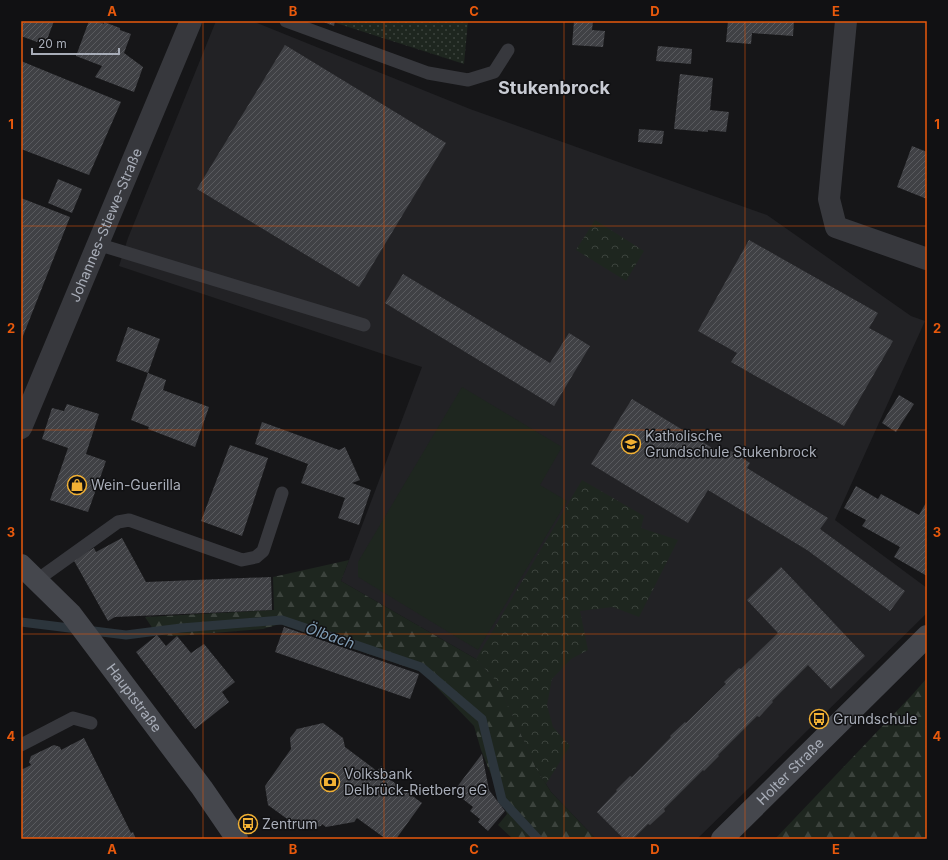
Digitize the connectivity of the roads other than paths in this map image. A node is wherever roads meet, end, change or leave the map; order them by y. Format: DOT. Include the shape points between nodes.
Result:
graph roads {
  1 [pos="191,21"];
  2 [pos="286,21"];
  3 [pos="846,21"];
  4 [pos="508,50"];
  5 [pos="98,244"];
  6 [pos="927,260"];
  7 [pos="364,325"];
  8 [pos="21,428"];
  9 [pos="282,493"];
  10 [pos="21,565"];
  11 [pos="37,580"];
  12 [pos="927,636"];
  13 [pos="91,723"];
  14 [pos="21,745"];
  15 [pos="237,839"];
  16 [pos="722,839"];
  1 -- 5 [label="street, Johannes-Stiewe-Straße"];
  2 -- 4 [label="lane" via="428,73 468,80 494,72"];
  3 -- 6 [label="street" via="829,199 836,226"];
  5 -- 7 [label="lane"];
  5 -- 8 [label="street, Johannes-Stiewe-Straße"];
  9 -- 11 [label="lane" via="263,551 256,557 242,560 129,520 118,522"];
  10 -- 11 [label="main road, Hauptstraße"];
  11 -- 15 [label="main road, Hauptstraße" via="71,614 202,788"];
  12 -- 16 [label="main road, Holter Straße"];
  13 -- 14 [label="lane" via="73,718"];
}
